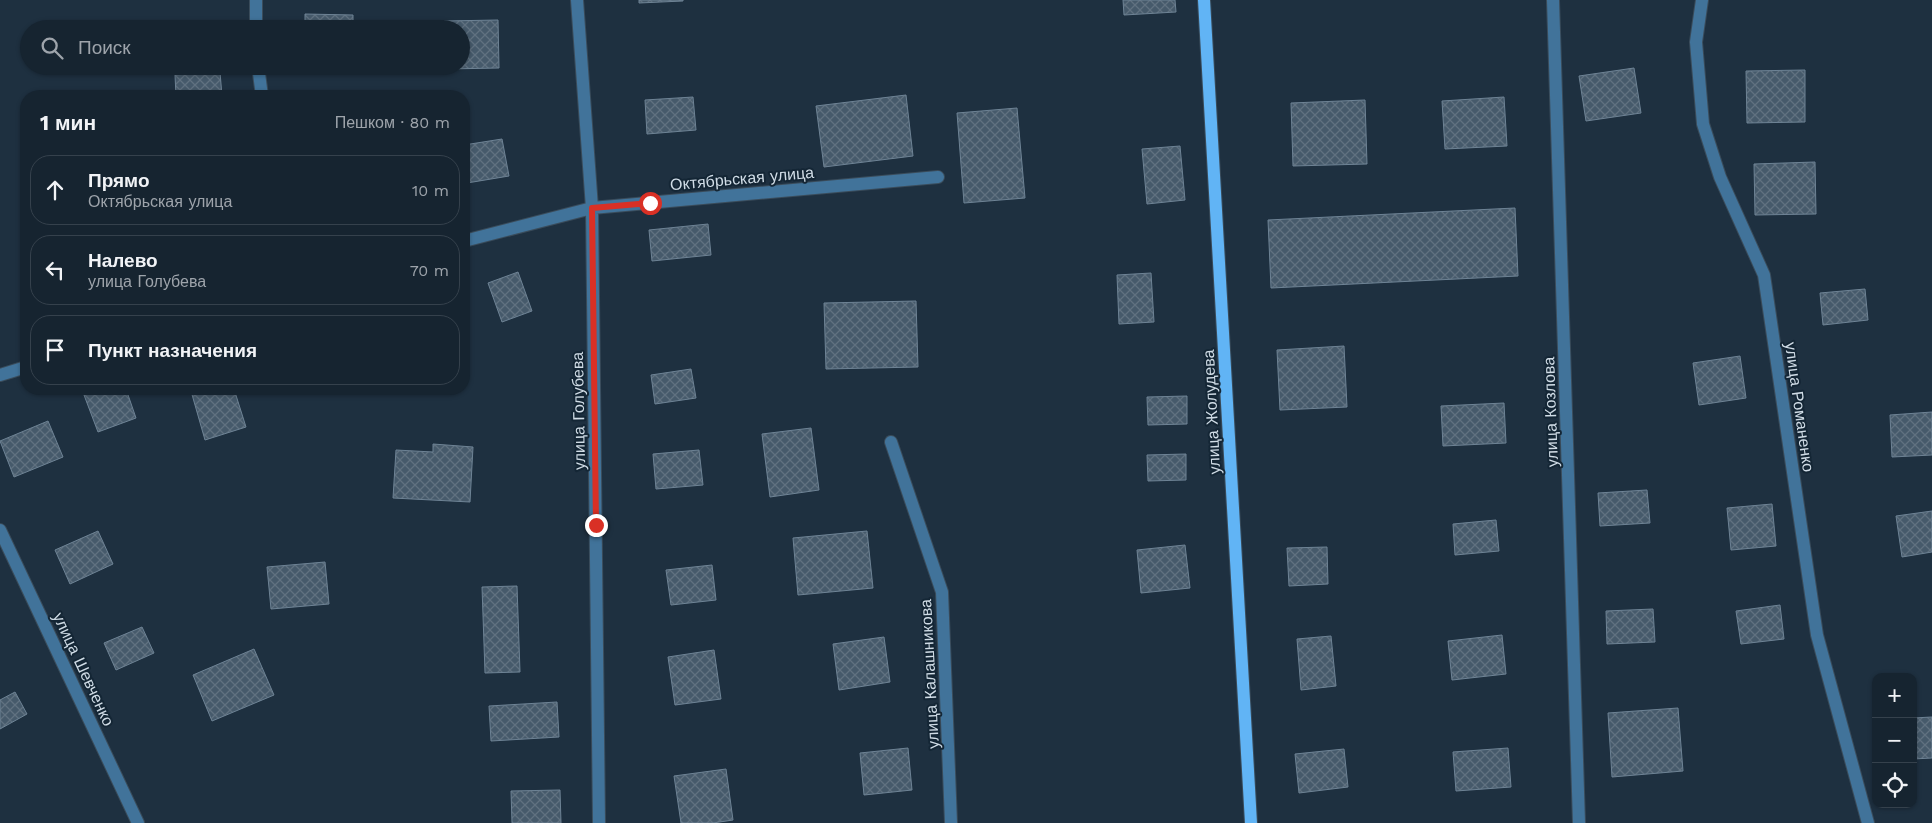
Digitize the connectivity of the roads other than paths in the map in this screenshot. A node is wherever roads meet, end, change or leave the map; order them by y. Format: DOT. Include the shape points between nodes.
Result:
graph roads {
  1 [pos="256,0"];
  2 [pos="578,0"];
  3 [pos="1204,0"];
  4 [pos="1553,0"];
  5 [pos="1702,0"];
  6 [pos="256,20"];
  7 [pos="259,75"];
  8 [pos="261,90"];
  9 [pos="938,177"];
  10 [pos="592,208"];
  11 [pos="470,239"];
  12 [pos="20,369"];
  13 [pos="0,375"];
  14 [pos="891,442"];
  15 [pos="0,530"];
  16 [pos="138,823"];
  17 [pos="599,823"];
  18 [pos="951,823"];
  19 [pos="1250,823"];
  20 [pos="1579,823"];
  21 [pos="1868,823"];
  1 -- 6 [label="street"];
  2 -- 10 [label="street, улица Голубева"];
  3 -- 19 [label="main road, улица Жолудева"];
  4 -- 20 [label="street, улица Козлова"];
  5 -- 21 [label="street, улица Романенко" via="1696,42 1703,124 1720,177 1764,275 1817,635"];
  7 -- 8 [label="street"];
  9 -- 10 [label="street, Октябрьская улица"];
  10 -- 11 [label="street, Октябрьская улица"];
  10 -- 17 [label="street, улица Голубева"];
  12 -- 13 [label="street"];
  14 -- 18 [label="street, улица Калашникова" via="942,592"];
  15 -- 16 [label="street, улица Шевченко"];
}
